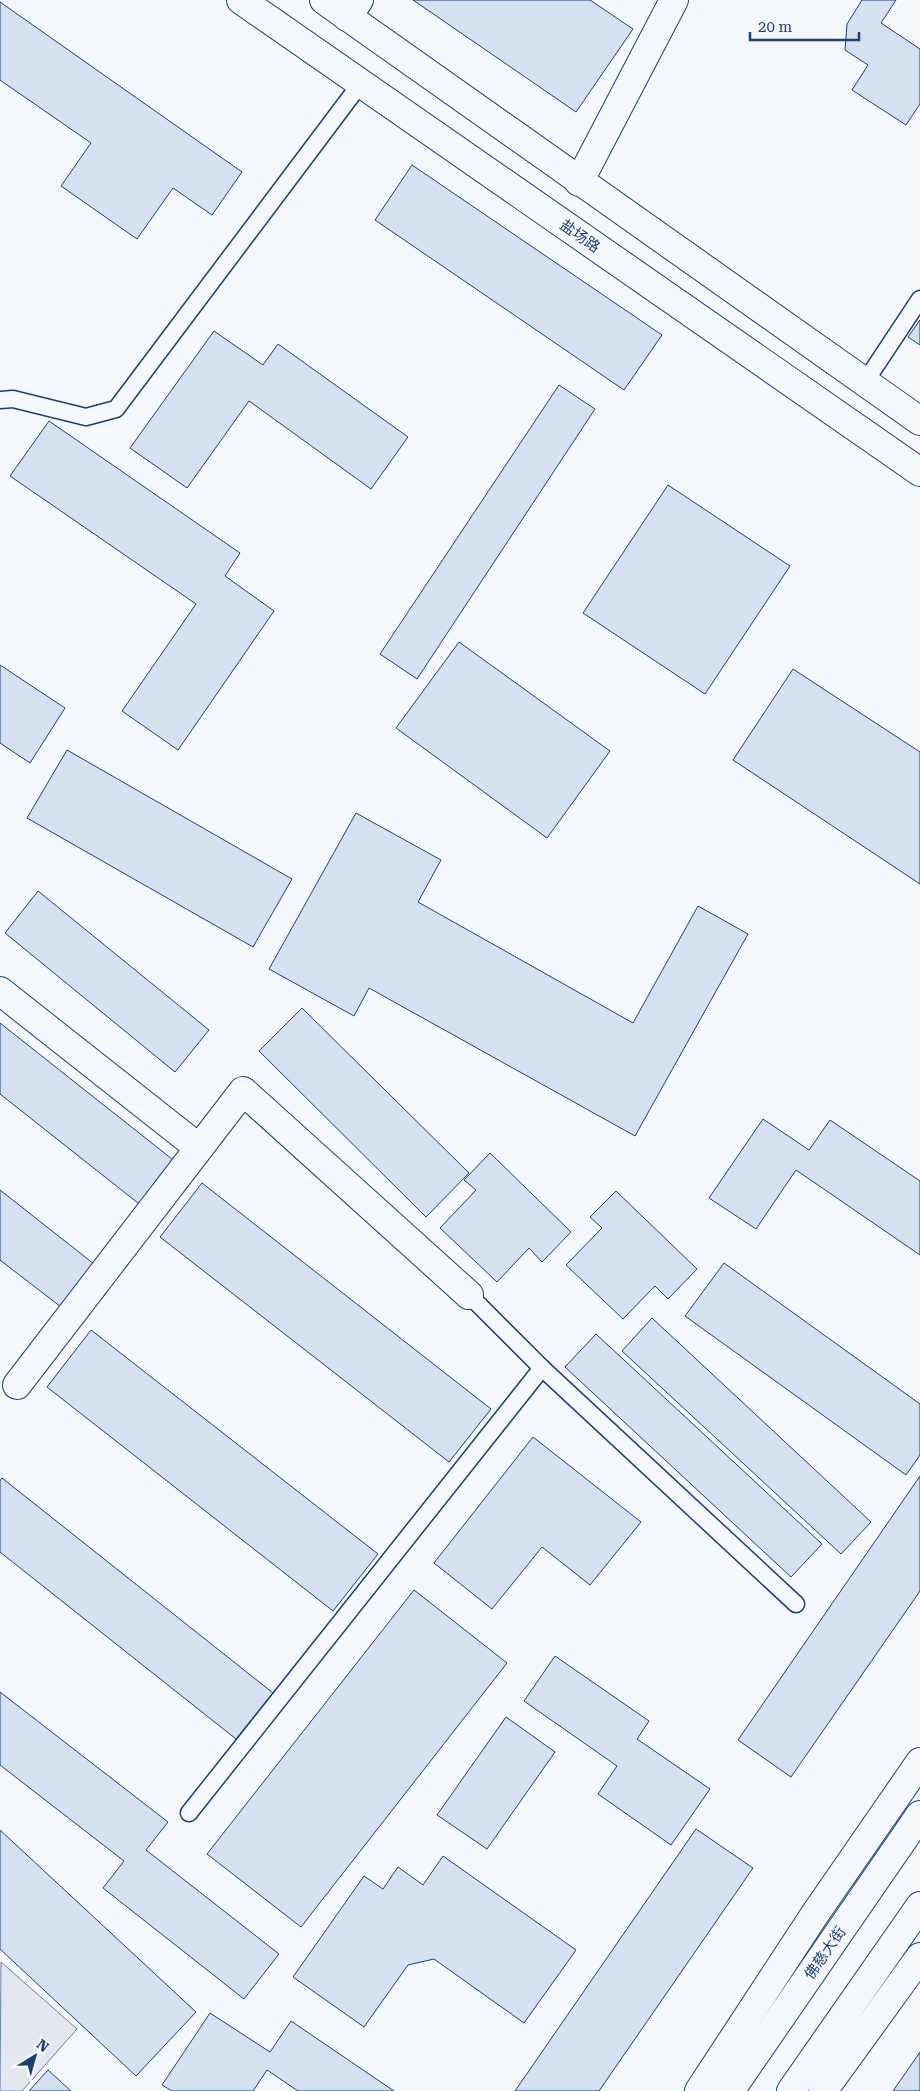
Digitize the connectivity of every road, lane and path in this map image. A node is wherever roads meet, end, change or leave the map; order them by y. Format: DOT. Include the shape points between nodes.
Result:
graph roads {
  1 [pos="241,0"];
  2 [pos="324,0"];
  3 [pos="674,0"];
  4 [pos="353,8"];
  5 [pos="361,84"];
  6 [pos="579,182"];
  7 [pos="920,299"];
  8 [pos="864,382"];
  9 [pos="0,400"];
  10 [pos="920,421"];
  11 [pos="920,472"];
  12 [pos="0,991"];
  13 [pos="199,1148"];
  14 [pos="469,1295"];
  15 [pos="542,1368"];
  16 [pos="17,1385"];
  17 [pos="796,1604"];
  18 [pos="920,1762"];
  19 [pos="189,1813"];
  20 [pos="920,1815"];
  21 [pos="920,1906"];
  22 [pos="920,1957"];
  23 [pos="699,2091"];
  24 [pos="730,2091"];
  25 [pos="791,2091"];
  26 [pos="823,2091"];
  1 -- 5 [label="main road, 盐场路"];
  2 -- 4 [label="main road"];
  3 -- 6 [label="main road"];
  4 -- 6 [label="main road"];
  5 -- 9 [label="lane" via="116,410 86,416 13,399"];
  5 -- 11 [label="main road, 盐场路"];
  6 -- 8 [label="main road"];
  7 -- 8 [label="lane"];
  8 -- 10 [label="main road"];
  12 -- 13 [label="main road"];
  13 -- 14 [label="main road" via="243,1091"];
  13 -- 16 [label="main road"];
  14 -- 15 [label="lane"];
  15 -- 17 [label="lane"];
  15 -- 19 [label="lane"];
  18 -- 23 [label="main road"];
  20 -- 24 [label="main road, 佛慈大街"];
  21 -- 25 [label="main road"];
  22 -- 26 [label="main road"];
}
